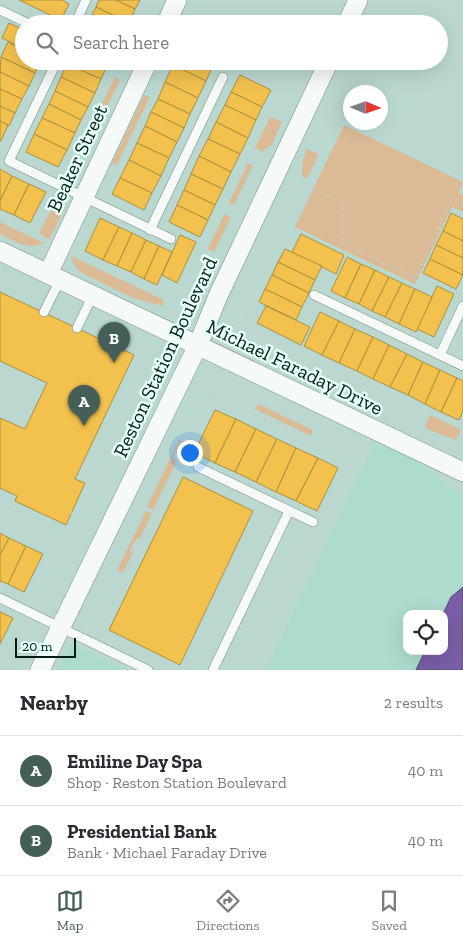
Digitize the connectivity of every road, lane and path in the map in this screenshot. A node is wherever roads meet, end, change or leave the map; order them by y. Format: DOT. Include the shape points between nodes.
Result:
graph roads {
  1 [pos="86,0"];
  2 [pos="177,0"];
  3 [pos="358,0"];
  4 [pos="0,10"];
  5 [pos="79,15"];
  6 [pos="170,15"];
  7 [pos="351,15"];
  8 [pos="15,17"];
  9 [pos="53,70"];
  10 [pos="144,70"];
  11 [pos="326,70"];
  12 [pos="223,78"];
  13 [pos="0,157"];
  14 [pos="9,161"];
  15 [pos="308,186"];
  16 [pos="83,196"];
  17 [pos="463,202"];
  18 [pos="150,230"];
  19 [pos="171,239"];
  20 [pos="0,251"];
  21 [pos="54,277"];
  22 [pos="93,295"];
  23 [pos="314,295"];
  24 [pos="236,304"];
  25 [pos="463,306"];
  26 [pos="44,312"];
  27 [pos="247,323"];
  28 [pos="77,328"];
  29 [pos="198,345"];
  30 [pos="440,355"];
  31 [pos="463,366"];
  32 [pos="215,387"];
  33 [pos="198,467"];
  34 [pos="463,472"];
  35 [pos="14,495"];
  36 [pos="0,504"];
  37 [pos="249,506"];
  38 [pos="8,508"];
  39 [pos="289,511"];
  40 [pos="72,512"];
  41 [pos="76,514"];
  42 [pos="313,522"];
  43 [pos="0,526"];
  44 [pos="65,536"];
  45 [pos="57,554"];
  46 [pos="0,598"];
  47 [pos="24,624"];
  48 [pos="60,627"];
  49 [pos="111,636"];
  50 [pos="157,658"];
  51 [pos="1,669"];
  52 [pos="40,670"];
  53 [pos="148,670"];
  54 [pos="213,670"];
  1 -- 5 [label="lane"];
  2 -- 6 [label="street"];
  3 -- 7 [label="street"];
  4 -- 8 [label="lane"];
  9 -- 14 [label="lane"];
  10 -- 16 [label="street, Beaker Street"];
  11 -- 29 [label="street, Reston Station Boulevard"];
  12 -- 18 [label="lane"];
  13 -- 14 [label="lane"];
  14 -- 16 [label="lane"];
  15 -- 17 [label="path" via="342,202 342,243 415,278 452,197"];
  16 -- 18 [label="lane"];
  16 -- 21 [label="street, Beaker Street"];
  18 -- 19 [label="lane"];
  20 -- 21 [label="street, Michael Faraday Drive"];
  21 -- 22 [label="street, Michael Faraday Drive"];
  21 -- 26 [label="lane"];
  22 -- 28 [label="lane"];
  22 -- 29 [label="street, Michael Faraday Drive"];
  23 -- 30 [label="lane"];
  24 -- 27 [label="path" via="247,312"];
  25 -- 30 [label="lane"];
  29 -- 34 [label="street, Michael Faraday Drive"];
  29 -- 48 [label="street, Reston Station Boulevard"];
  30 -- 31 [label="lane"];
  32 -- 49 [label="path" via="102,626"];
  33 -- 39 [label="lane"];
  35 -- 38 [label="path"];
  36 -- 38 [label="path"];
  37 -- 50 [label="path" via="256,510 180,668"];
  38 -- 44 [label="path"];
  39 -- 42 [label="lane"];
  39 -- 54 [label="lane"];
  40 -- 41 [label="path"];
  43 -- 45 [label="path"];
  46 -- 48 [label="lane"];
  47 -- 51 [label="path"];
  48 -- 52 [label="street, Reston Station Boulevard"];
  48 -- 53 [label="lane"];
}
